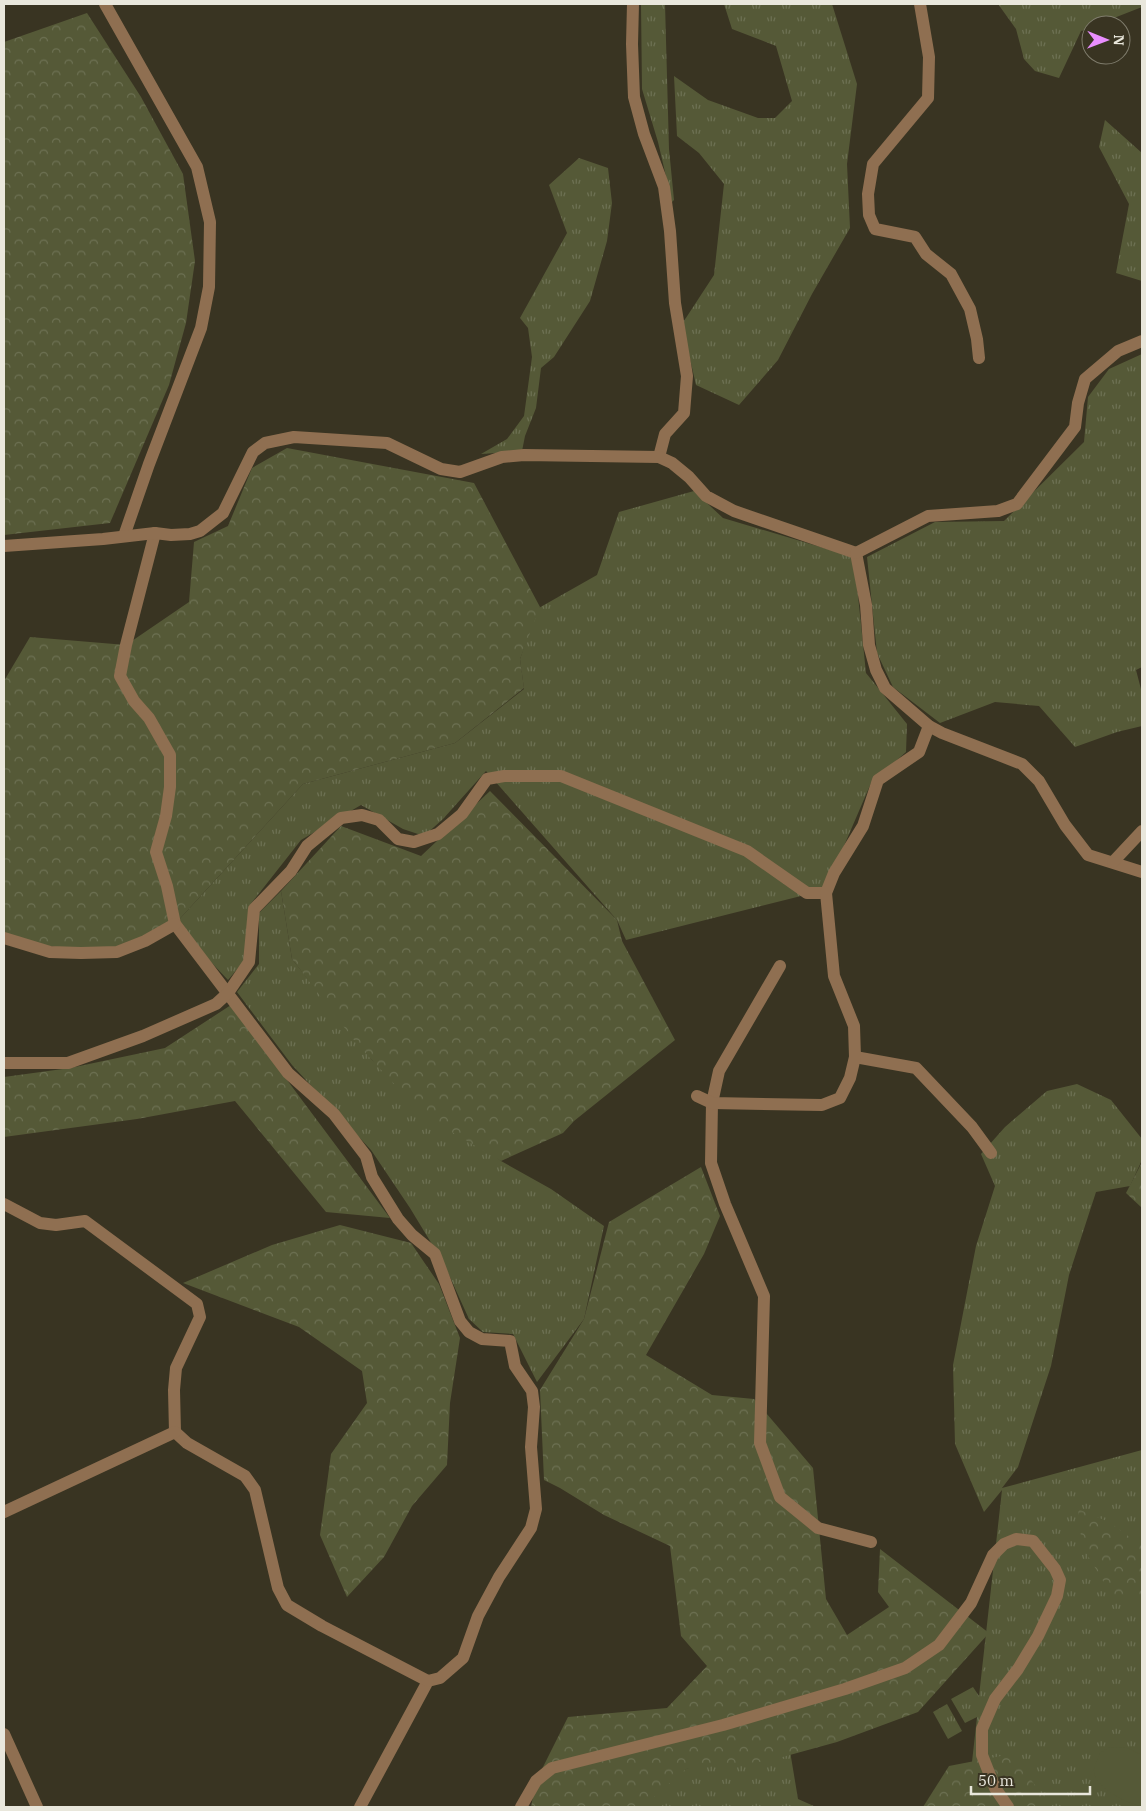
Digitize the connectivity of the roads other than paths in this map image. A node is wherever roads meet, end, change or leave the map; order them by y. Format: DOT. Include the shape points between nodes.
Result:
graph roads {
  1 [pos="105,4"];
  2 [pos="633,4"];
  3 [pos="920,4"];
  4 [pos="1142,341"];
  5 [pos="979,358"];
  6 [pos="659,456"];
  7 [pos="155,532"];
  8 [pos="124,536"];
  9 [pos="4,546"];
  10 [pos="856,553"];
  11 [pos="929,726"];
  12 [pos="1142,831"];
  13 [pos="1113,862"];
  14 [pos="1142,872"];
  15 [pos="826,894"];
  16 [pos="175,924"];
  17 [pos="4,938"];
  18 [pos="780,966"];
  19 [pos="228,993"];
  20 [pos="855,1057"];
  21 [pos="4,1063"];
  22 [pos="697,1096"];
  23 [pos="712,1103"];
  24 [pos="991,1153"];
  25 [pos="4,1204"];
  26 [pos="174,1432"];
  27 [pos="4,1512"];
  28 [pos="871,1542"];
  29 [pos="428,1681"];
  30 [pos="4,1734"];
  31 [pos="37,1807"];
  32 [pos="360,1807"];
  33 [pos="521,1807"];
  34 [pos="1008,1807"];
  1 -- 8 [label="street" via="197,167 210,222 209,287 202,328"];
  2 -- 6 [label="street" via="634,97 664,187 687,376 684,413 665,434"];
  3 -- 5 [label="street" via="929,57 928,98 873,164 868,194 869,214 875,229 915,236 926,254 951,274 970,309"];
  4 -- 10 [label="street" via="1118,351 1085,379 1075,427 1017,504 998,510 928,516"];
  6 -- 7 [label="street" via="502,457 460,472 441,469 387,443 294,438 265,443 253,452 223,513 200,531 190,534"];
  6 -- 10 [label="street" via="689,477 706,496 734,511"];
  7 -- 8 [label="street"];
  7 -- 16 [label="street" via="120,676 170,755 166,816 156,852"];
  8 -- 9 [label="street"];
  10 -- 11 [label="street" via="866,605 869,645 876,670 885,688"];
  11 -- 13 [label="street" via="1022,764 1038,781 1065,825 1088,854"];
  11 -- 15 [label="street" via="919,752 878,780 863,826 834,873"];
  12 -- 13 [label="street"];
  13 -- 14 [label="street"];
  15 -- 19 [label="street" via="807,893 747,851 561,776 504,776 487,779 462,814 438,834 414,842 398,839 379,820 362,815 341,818 307,846 291,872 254,909 249,962"];
  15 -- 20 [label="street" via="834,976 854,1026"];
  16 -- 17 [label="street" via="146,942 117,952 50,952"];
  16 -- 19 [label="street"];
  18 -- 23 [label="street" via="718,1071"];
  19 -- 21 [label="street" via="216,1004 143,1036 68,1063"];
  19 -- 29 [label="street" via="288,1073 334,1114 366,1156 372,1177 398,1219 435,1254 460,1321 469,1332 482,1339 510,1341 515,1366 532,1391 531,1447 536,1509 531,1528 478,1616 463,1658 440,1678"];
  20 -- 23 [label="street" via="850,1078 840,1098 822,1105"];
  20 -- 24 [label="street" via="916,1068 972,1127"];
  22 -- 23 [label="street"];
  23 -- 28 [label="street" via="710,1163 764,1296 760,1443 780,1496 818,1528"];
  25 -- 26 [label="street" via="40,1223 56,1225 86,1221 197,1304 200,1317 176,1368"];
  26 -- 27 [label="street"];
  26 -- 29 [label="street" via="187,1443 245,1476 254,1490 278,1588 287,1605"];
  29 -- 32 [label="street"];
  30 -- 31 [label="street"];
  33 -- 34 [label="street" via="536,1781 552,1768 723,1725 905,1668 939,1645 971,1603 993,1555 1004,1544 1016,1539 1033,1541 1056,1569 1060,1580 1057,1596 1038,1636 995,1699 982,1729 982,1755 995,1788"];
}
